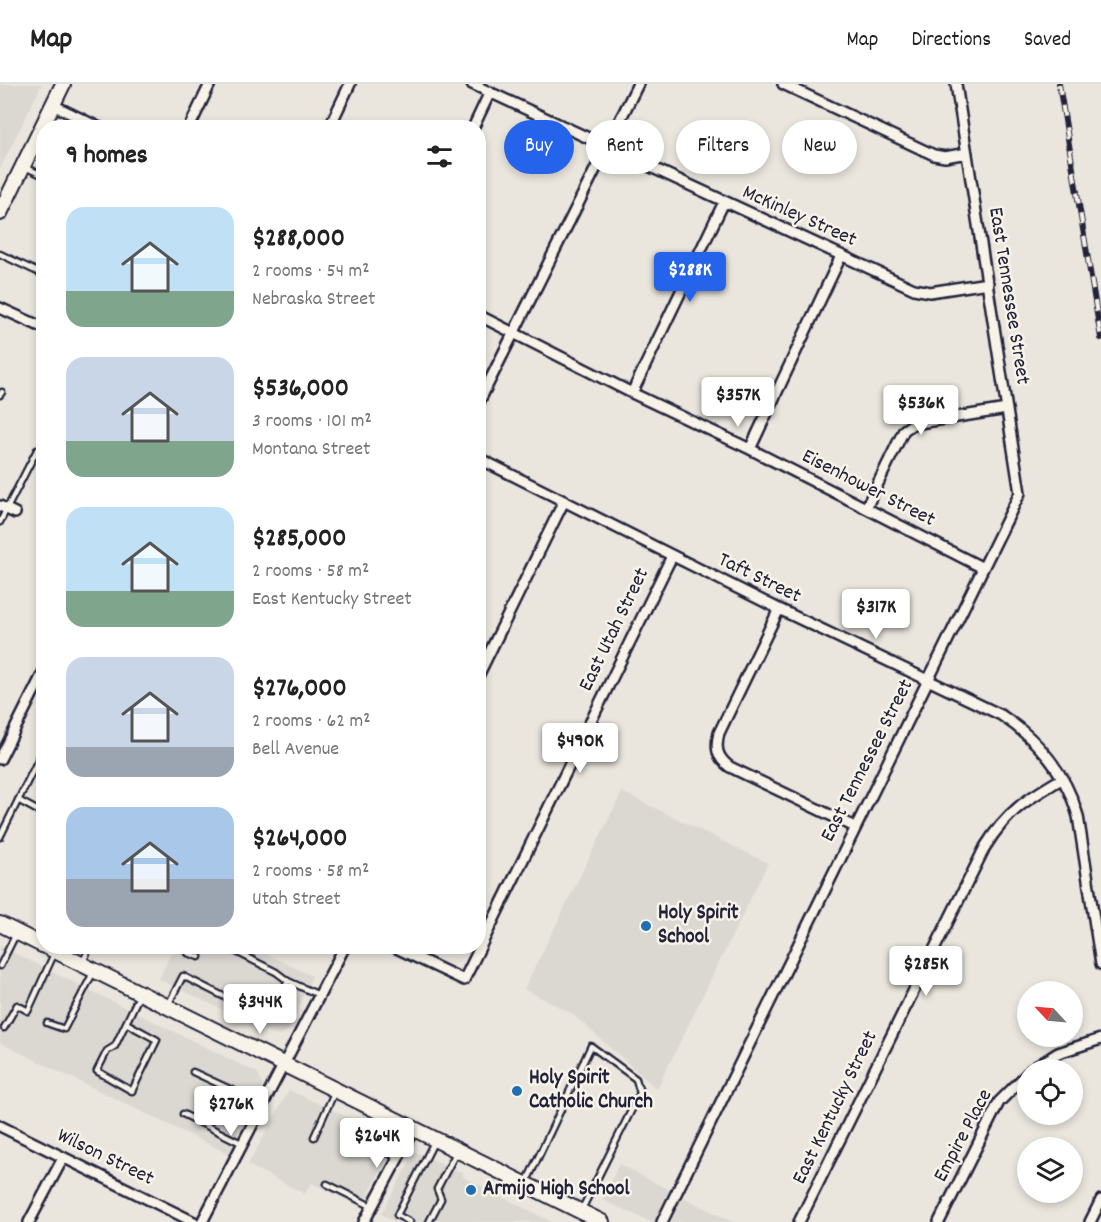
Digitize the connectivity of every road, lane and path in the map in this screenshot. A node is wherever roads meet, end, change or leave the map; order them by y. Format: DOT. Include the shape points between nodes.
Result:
graph roads {
  1 [pos="63,84"];
  2 [pos="210,84"];
  3 [pos="350,84"];
  4 [pos="472,84"];
  5 [pos="638,84"];
  6 [pos="783,84"];
  7 [pos="956,84"];
  8 [pos="490,92"];
  9 [pos="53,105"];
  10 [pos="46,120"];
  11 [pos="84,120"];
  12 [pos="193,120"];
  13 [pos="332,120"];
  14 [pos="477,120"];
  15 [pos="620,120"];
  16 [pos="586,137"];
  17 [pos="36,140"];
  18 [pos="967,153"];
  19 [pos="23,166"];
  20 [pos="36,172"];
  21 [pos="594,174"];
  22 [pos="664,174"];
  23 [pos="724,202"];
  24 [pos="0,213"];
  25 [pos="0,254"];
  26 [pos="841,256"];
  27 [pos="36,271"];
  28 [pos="988,284"];
  29 [pos="0,308"];
  30 [pos="486,319"];
  31 [pos="36,324"];
  32 [pos="514,333"];
  33 [pos="486,388"];
  34 [pos="632,393"];
  35 [pos="1007,409"];
  36 [pos="750,449"];
  37 [pos="36,452"];
  38 [pos="486,462"];
  39 [pos="564,501"];
  40 [pos="866,508"];
  41 [pos="7,510"];
  42 [pos="0,522"];
  43 [pos="672,556"];
  44 [pos="983,568"];
  45 [pos="779,609"];
  46 [pos="486,660"];
  47 [pos="929,680"];
  48 [pos="36,687"];
  49 [pos="0,759"];
  50 [pos="36,764"];
  51 [pos="1063,778"];
  52 [pos="18,800"];
  53 [pos="36,810"];
  54 [pos="855,827"];
  55 [pos="0,837"];
  56 [pos="0,924"];
  57 [pos="16,933"];
  58 [pos="486,935"];
  59 [pos="36,942"];
  60 [pos="46,954"];
  61 [pos="60,954"];
  62 [pos="86,954"];
  63 [pos="192,954"];
  64 [pos="241,954"];
  65 [pos="341,954"];
  66 [pos="409,954"];
  67 [pos="477,954"];
  68 [pos="199,957"];
  69 [pos="81,964"];
  70 [pos="1101,964"];
  71 [pos="0,966"];
  72 [pos="94,971"];
  73 [pos="288,981"];
  74 [pos="271,990"];
  75 [pos="140,993"];
  76 [pos="281,995"];
  77 [pos="321,996"];
  78 [pos="167,1007"];
  79 [pos="47,1023"];
  80 [pos="126,1023"];
  81 [pos="4,1028"];
  82 [pos="1101,1039"];
  83 [pos="1048,1059"];
  84 [pos="285,1065"];
  85 [pos="193,1072"];
  86 [pos="1017,1084"];
  87 [pos="336,1090"];
  88 [pos="264,1105"];
  89 [pos="183,1114"];
  90 [pos="0,1126"];
  91 [pos="414,1128"];
  92 [pos="344,1130"];
  93 [pos="314,1137"];
  94 [pos="436,1139"];
  95 [pos="243,1144"];
  96 [pos="457,1150"];
  97 [pos="63,1158"];
  98 [pos="398,1158"];
  99 [pos="327,1184"];
  100 [pos="526,1184"];
  101 [pos="1101,1200"];
  102 [pos="372,1206"];
  103 [pos="581,1211"];
  104 [pos="29,1222"];
  105 [pos="194,1222"];
  106 [pos="202,1222"];
  107 [pos="364,1222"];
  108 [pos="410,1222"];
  109 [pos="429,1222"];
  110 [pos="602,1222"];
  111 [pos="662,1222"];
  112 [pos="800,1222"];
  113 [pos="939,1222"];
  114 [pos="1090,1222"];
  1 -- 9 [label="main road"];
  2 -- 12 [label="street"];
  3 -- 13 [label="street"];
  4 -- 8 [label="street, McKinley Street"];
  5 -- 15 [label="street"];
  6 -- 18 [label="street" via="934,155"];
  7 -- 18 [label="street, East Tennessee Street"];
  8 -- 14 [label="street"];
  8 -- 16 [label="street, McKinley Street"];
  9 -- 10 [label="main road"];
  9 -- 11 [label="street"];
  17 -- 19 [label="main road"];
  18 -- 28 [label="street, East Tennessee Street"];
  19 -- 20 [label="lane"];
  19 -- 24 [label="main road"];
  21 -- 32 [label="street"];
  22 -- 23 [label="street, McKinley Street"];
  23 -- 26 [label="street, McKinley Street"];
  23 -- 34 [label="street"];
  25 -- 27 [label="lane"];
  26 -- 28 [label="street, McKinley Street" via="922,292"];
  26 -- 36 [label="street"];
  28 -- 35 [label="street, East Tennessee Street"];
  29 -- 31 [label="street"];
  30 -- 32 [label="street, Eisenhower Street"];
  32 -- 33 [label="street"];
  32 -- 34 [label="street, Eisenhower Street"];
  34 -- 36 [label="street, Eisenhower Street"];
  35 -- 40 [label="street" via="913,424 904,430"];
  35 -- 44 [label="street, East Tennessee Street" via="1020,493"];
  36 -- 40 [label="street, Eisenhower Street"];
  37 -- 41 [label="lane"];
  38 -- 39 [label="street, Taft Street"];
  39 -- 43 [label="street, Taft Street"];
  39 -- 46 [label="street"];
  40 -- 44 [label="street, Eisenhower Street"];
  41 -- 42 [label="lane"];
  43 -- 45 [label="street, Taft Street"];
  43 -- 58 [label="street, East Utah Street"];
  44 -- 47 [label="street, East Tennessee Street"];
  45 -- 47 [label="street, Taft Street"];
  45 -- 54 [label="street" via="719,733 718,753 730,767"];
  47 -- 51 [label="street, Taft Street" via="1018,727"];
  47 -- 54 [label="street, East Tennessee Street"];
  48 -- 49 [label="street"];
  50 -- 52 [label="lane"];
  51 -- 70 [label="street, Taft Street" via="1078,816"];
  51 -- 112 [label="street, East Kentucky Street" via="1017,806 985,847"];
  52 -- 53 [label="lane"];
  52 -- 55 [label="lane"];
  54 -- 111 [label="street, East Tennessee Street"];
  56 -- 57 [label="main road"];
  57 -- 59 [label="main road"];
  57 -- 71 [label="lane"];
  60 -- 81 [label="lane" via="28,1011 17,1005"];
  61 -- 69 [label="main road"];
  62 -- 69 [label="lane"];
  63 -- 68 [label="lane"];
  64 -- 73 [label="lane"];
  65 -- 77 [label="street"];
  66 -- 67 [label="street, East Utah Street" via="464,980"];
  69 -- 72 [label="main road"];
  72 -- 75 [label="main road"];
  72 -- 79 [label="lane" via="64,1029"];
  73 -- 76 [label="lane"];
  73 -- 77 [label="lane"];
  74 -- 76 [label="lane"];
  75 -- 78 [label="main road"];
  75 -- 80 [label="lane"];
  76 -- 78 [label="lane" via="268,1019 183,976"];
  77 -- 84 [label="street"];
  78 -- 84 [label="main road"];
  80 -- 80 [label="lane" via="97,1071 132,1091 157,1040"];
  82 -- 83 [label="street"];
  84 -- 87 [label="main road"];
  84 -- 88 [label="street"];
  85 -- 88 [label="lane"];
  86 -- 113 [label="street, Empire Place" via="999,1102"];
  87 -- 91 [label="main road"];
  87 -- 93 [label="lane"];
  88 -- 95 [label="street"];
  89 -- 95 [label="lane"];
  90 -- 97 [label="street, Wilson Street"];
  91 -- 94 [label="main road"];
  91 -- 98 [label="street"];
  92 -- 98 [label="lane"];
  94 -- 96 [label="main road"];
  94 -- 108 [label="lane" via="397,1215"];
  95 -- 106 [label="street"];
  96 -- 100 [label="main road"];
  96 -- 109 [label="lane" via="437,1189 441,1199"];
  97 -- 104 [label="street"];
  97 -- 105 [label="street, Wilson Street"];
  98 -- 102 [label="street"];
  99 -- 102 [label="lane"];
  100 -- 103 [label="main road"];
  100 -- 103 [label="lane" via="591,1046 636,1080 640,1093"];
  101 -- 114 [label="street"];
  102 -- 107 [label="street"];
  103 -- 110 [label="main road"];
}
